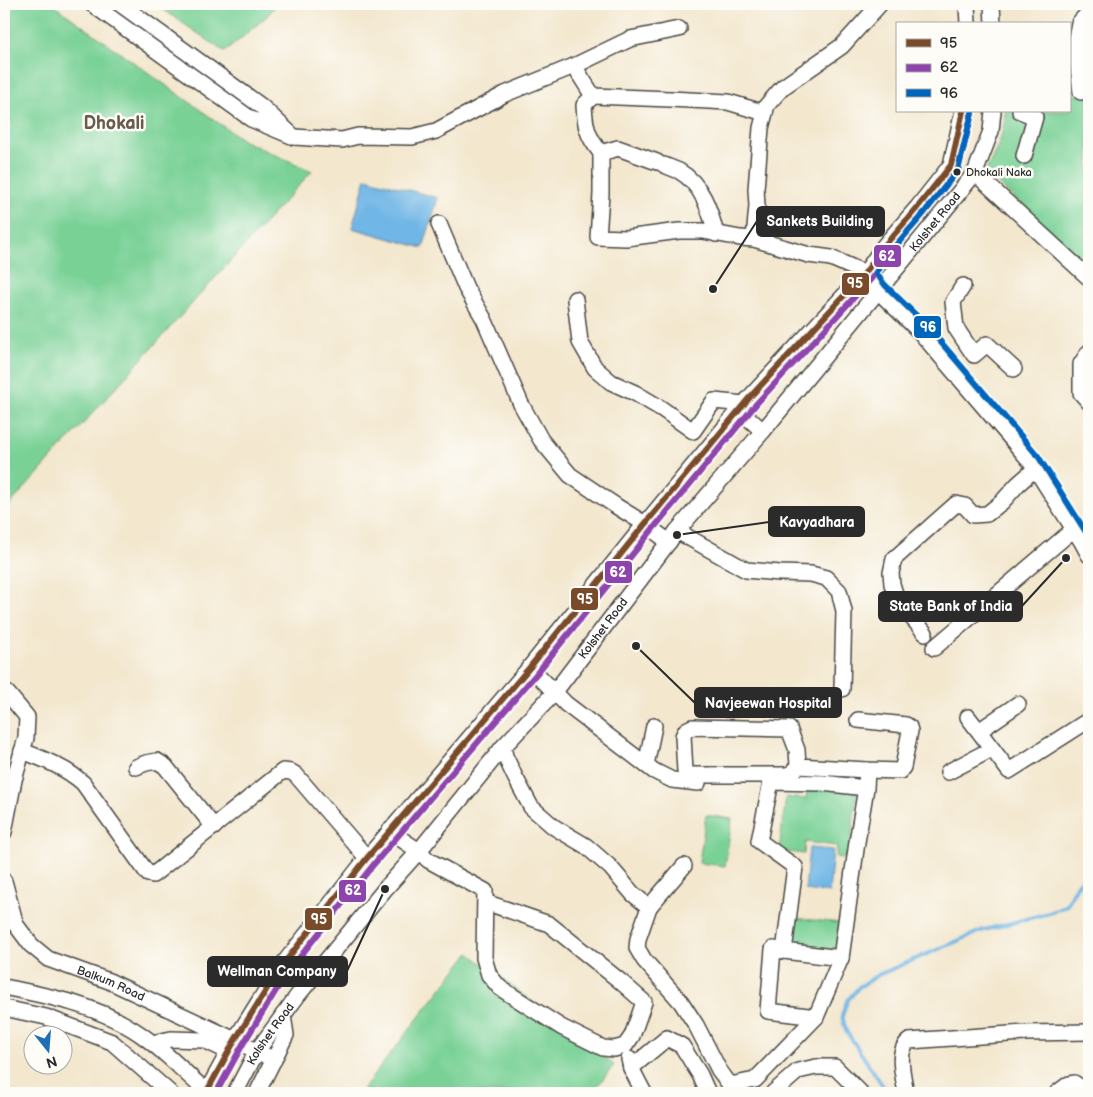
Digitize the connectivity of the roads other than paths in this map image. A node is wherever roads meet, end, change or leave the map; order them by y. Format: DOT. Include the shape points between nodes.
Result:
graph roads {
  1 [pos="92,4"];
  2 [pos="120,4"];
  3 [pos="880,4"];
  4 [pos="968,4"];
  5 [pos="992,4"];
  6 [pos="1089,12"];
  7 [pos="968,22"];
  8 [pos="993,22"];
  9 [pos="678,29"];
  10 [pos="574,66"];
  11 [pos="1080,91"];
  12 [pos="593,96"];
  13 [pos="963,112"];
  14 [pos="994,112"];
  15 [pos="1022,112"];
  16 [pos="765,113"];
  17 [pos="294,137"];
  18 [pos="601,153"];
  19 [pos="1024,156"];
  20 [pos="975,173"];
  21 [pos="439,224"];
  22 [pos="716,234"];
  23 [pos="754,239"];
  24 [pos="865,273"];
  25 [pos="1089,278"];
  26 [pos="963,286"];
  27 [pos="878,291"];
  28 [pos="575,299"];
  29 [pos="1089,352"];
  30 [pos="974,354"];
  31 [pos="1014,369"];
  32 [pos="957,375"];
  33 [pos="1089,402"];
  34 [pos="742,407"];
  35 [pos="763,431"];
  36 [pos="1035,469"];
  37 [pos="646,524"];
  38 [pos="1074,529"];
  39 [pos="673,536"];
  40 [pos="1089,555"];
  41 [pos="925,634"];
  42 [pos="934,648"];
  43 [pos="530,667"];
  44 [pos="842,689"];
  45 [pos="4,691"];
  46 [pos="554,692"];
  47 [pos="1018,704"];
  48 [pos="968,717"];
  49 [pos="858,720"];
  50 [pos="1088,724"];
  51 [pos="654,726"];
  52 [pos="979,731"];
  53 [pos="503,747"];
  54 [pos="992,749"];
  55 [pos="22,751"];
  56 [pos="646,765"];
  57 [pos="798,766"];
  58 [pos="136,767"];
  59 [pos="867,770"];
  60 [pos="948,772"];
  61 [pos="771,782"];
  62 [pos="866,788"];
  63 [pos="214,826"];
  64 [pos="389,831"];
  65 [pos="4,832"];
  66 [pos="420,850"];
  67 [pos="367,858"];
  68 [pos="684,866"];
  69 [pos="4,881"];
  70 [pos="485,902"];
  71 [pos="649,907"];
  72 [pos="784,951"];
  73 [pos="841,958"];
  74 [pos="4,987"];
  75 [pos="4,1008"];
  76 [pos="283,1015"];
  77 [pos="816,1017"];
  78 [pos="1089,1032"];
  79 [pos="152,1043"];
  80 [pos="232,1046"];
  81 [pos="625,1046"];
  82 [pos="257,1051"];
  83 [pos="274,1060"];
  84 [pos="631,1068"];
  85 [pos="170,1093"];
  86 [pos="207,1093"];
  87 [pos="235,1093"];
  88 [pos="257,1093"];
  89 [pos="644,1093"];
  90 [pos="708,1093"];
  91 [pos="773,1093"];
  92 [pos="859,1093"];
  93 [pos="906,1093"];
  94 [pos="1057,1093"];
  95 [pos="1089,1093"];
  1 -- 17 [label="street" via="251,120"];
  2 -- 17 [label="street" via="262,106"];
  3 -- 16 [label="street" via="842,46 783,87 767,105"];
  4 -- 7 [label="street"];
  5 -- 8 [label="street"];
  6 -- 11 [label="street" via="1079,23 1075,43"];
  9 -- 10 [label="street" via="630,39"];
  10 -- 12 [label="street"];
  10 -- 17 [label="street" via="505,94 436,131 412,137 358,136 342,140"];
  12 -- 16 [label="street" via="728,102"];
  12 -- 18 [label="street" via="584,105 585,125"];
  13 -- 24 [label="street, Kolshet Road" via="950,165"];
  14 -- 20 [label="street, Kolshet Road" via="991,131"];
  15 -- 19 [label="street" via="1035,117"];
  16 -- 23 [label="street" via="761,128"];
  18 -- 22 [label="street" via="618,148 680,172 698,188"];
  18 -- 22 [label="street" via="598,237 626,238 679,231"];
  20 -- 25 [label="street"];
  20 -- 27 [label="street, Kolshet Road"];
  21 -- 37 [label="street" via="466,288 541,440 570,475"];
  22 -- 23 [label="street"];
  23 -- 24 [label="street" via="831,258"];
  24 -- 27 [label="street"];
  24 -- 34 [label="street, Kolshet Road"];
  26 -- 30 [label="street" via="953,302 956,328"];
  27 -- 32 [label="street" via="920,332"];
  27 -- 35 [label="street, Kolshet Road"];
  28 -- 34 [label="street" via="580,342 595,368 611,382 662,409 693,431 714,401"];
  29 -- 33 [label="street" via="1081,364 1081,393"];
  30 -- 31 [label="street" via="988,344"];
  30 -- 32 [label="street"];
  32 -- 36 [label="street"];
  34 -- 35 [label="street"];
  34 -- 37 [label="street, Kolshet Road"];
  35 -- 39 [label="street, Kolshet Road"];
  36 -- 38 [label="street"];
  36 -- 41 [label="street" via="987,514 973,515 965,506 956,504 894,559 890,573 897,600"];
  37 -- 39 [label="street"];
  37 -- 43 [label="street, Kolshet Road"];
  38 -- 40 [label="street"];
  38 -- 42 [label="street"];
  39 -- 44 [label="street" via="746,570 826,578 840,591 844,611"];
  39 -- 46 [label="street, Kolshet Road"];
  43 -- 46 [label="street"];
  43 -- 64 [label="street, Kolshet Road"];
  45 -- 55 [label="street" via="27,717"];
  46 -- 53 [label="street, Kolshet Road"];
  46 -- 56 [label="street"];
  47 -- 52 [label="street"];
  48 -- 52 [label="street"];
  49 -- 59 [label="street" via="906,725 910,731 900,771"];
  50 -- 54 [label="street" via="1009,771"];
  51 -- 56 [label="street"];
  52 -- 54 [label="street"];
  53 -- 66 [label="street, Kolshet Road"];
  53 -- 71 [label="street" via="531,807 554,827 586,846"];
  54 -- 60 [label="street"];
  55 -- 63 [label="street" via="54,764 83,783 148,874 153,875"];
  55 -- 65 [label="street"];
  56 -- 61 [label="street" via="672,780 692,783"];
  57 -- 57 [label="street" via="797,750 789,729 692,727 683,736 688,775 790,775"];
  57 -- 59 [label="street"];
  58 -- 63 [label="street" via="157,761 165,766"];
  59 -- 62 [label="street"];
  61 -- 62 [label="street"];
  61 -- 72 [label="street" via="759,840 795,868"];
  62 -- 73 [label="street"];
  63 -- 67 [label="street" via="283,772 291,772"];
  64 -- 66 [label="street"];
  64 -- 67 [label="street, Kolshet Road"];
  66 -- 70 [label="street" via="428,860 485,891"];
  66 -- 76 [label="street, Kolshet Road"];
  67 -- 80 [label="street, Kolshet Road" via="280,968"];
  68 -- 71 [label="street"];
  69 -- 80 [label="street, Balkum Road" via="16,925 31,945 48,959 109,982"];
  70 -- 81 [label="street" via="484,958 489,975 500,988 560,1027 603,1048"];
  70 -- 81 [label="street" via="550,924 644,1002"];
  71 -- 77 [label="street" via="638,948 644,960 681,1002 730,1085 755,1080"];
  72 -- 73 [label="street"];
  72 -- 77 [label="street" via="773,949 768,1012"];
  73 -- 77 [label="street"];
  74 -- 79 [label="street" via="97,1011"];
  75 -- 85 [label="street" via="46,1017 112,1042"];
  76 -- 82 [label="street, Kolshet Road"];
  76 -- 83 [label="street" via="286,1035"];
  78 -- 93 [label="street" via="909,1041 902,1049 901,1058"];
  79 -- 80 [label="street" via="171,1039 204,1040"];
  79 -- 86 [label="street"];
  80 -- 82 [label="street, Balkum Road"];
  80 -- 86 [label="street, Kolshet Road"];
  81 -- 84 [label="street"];
  82 -- 83 [label="street, Balkum Road"];
  82 -- 87 [label="street, Kolshet Road"];
  83 -- 88 [label="street"];
  84 -- 89 [label="street"];
  84 -- 90 [label="street" via="667,1038 682,1046"];
  91 -- 92 [label="street" via="798,1071 834,1067"];
  94 -- 95 [label="street" via="1074,1083"];
}
